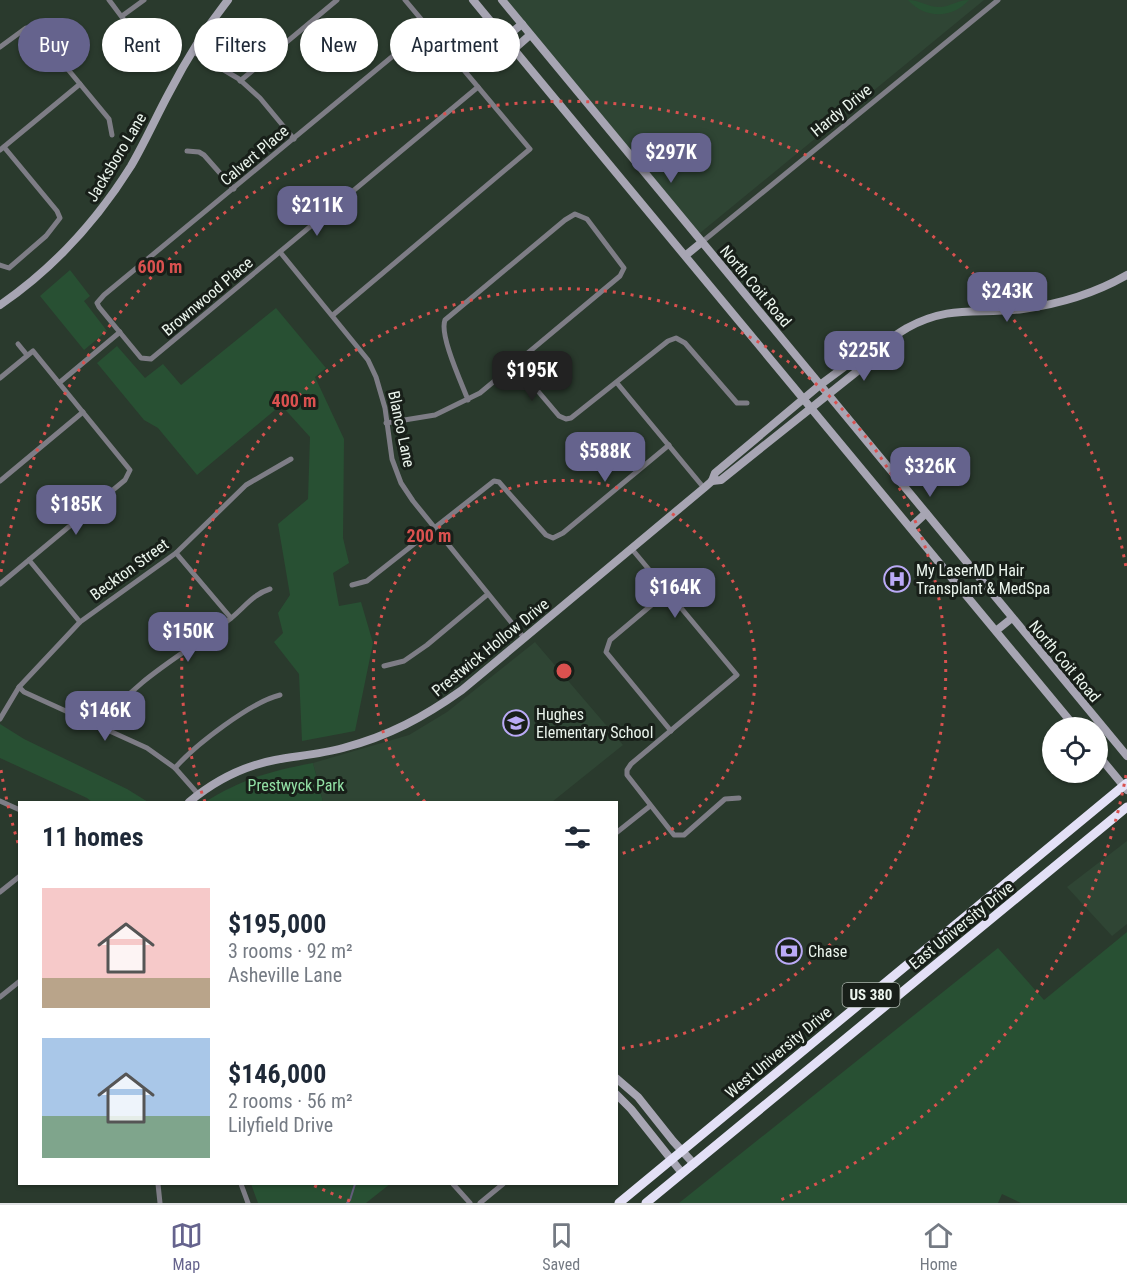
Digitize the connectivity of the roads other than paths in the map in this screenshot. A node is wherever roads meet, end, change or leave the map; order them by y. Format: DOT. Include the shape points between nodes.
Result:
graph roads {
  1 [pos="109,0"];
  2 [pos="144,0"];
  3 [pos="228,0"];
  4 [pos="337,0"];
  5 [pos="405,0"];
  6 [pos="473,0"];
  7 [pos="502,0"];
  8 [pos="998,0"];
  9 [pos="122,16"];
  10 [pos="420,18"];
  11 [pos="488,18"];
  12 [pos="522,24"];
  13 [pos="530,35"];
  14 [pos="520,44"];
  15 [pos="0,47"];
  16 [pos="192,51"];
  17 [pos="520,56"];
  18 [pos="390,59"];
  19 [pos="466,72"];
  20 [pos="240,81"];
  21 [pos="80,84"];
  22 [pos="478,87"];
  23 [pos="112,135"];
  24 [pos="294,139"];
  25 [pos="2,148"];
  26 [pos="187,151"];
  27 [pos="234,189"];
  28 [pos="702,242"];
  29 [pos="280,252"];
  30 [pos="686,255"];
  31 [pos="3,266"];
  32 [pos="1127,275"];
  33 [pos="0,305"];
  34 [pos="333,315"];
  35 [pos="120,332"];
  36 [pos="18,344"];
  37 [pos="877,350"];
  38 [pos="27,356"];
  39 [pos="515,364"];
  40 [pos="0,378"];
  41 [pos="59,383"];
  42 [pos="617,383"];
  43 [pos="820,384"];
  44 [pos="828,395"];
  45 [pos="804,397"];
  46 [pos="468,400"];
  47 [pos="747,403"];
  48 [pos="813,408"];
  49 [pos="83,412"];
  50 [pos="386,423"];
  51 [pos="669,446"];
  52 [pos="291,459"];
  53 [pos="0,481"];
  54 [pos="712,481"];
  55 [pos="704,488"];
  56 [pos="926,513"];
  57 [pos="911,527"];
  58 [pos="434,528"];
  59 [pos="631,549"];
  60 [pos="176,553"];
  61 [pos="29,560"];
  62 [pos="0,584"];
  63 [pos="352,585"];
  64 [pos="270,589"];
  65 [pos="667,592"];
  66 [pos="488,594"];
  67 [pos="231,618"];
  68 [pos="1012,618"];
  69 [pos="80,622"];
  70 [pos="997,630"];
  71 [pos="524,638"];
  72 [pos="384,666"];
  73 [pos="19,687"];
  74 [pos="280,694"];
  75 [pos="1067,717"];
  76 [pos="0,719"];
  77 [pos="100,727"];
  78 [pos="671,731"];
  79 [pos="1127,756"];
  80 [pos="1108,766"];
  81 [pos="175,768"];
  82 [pos="1126,787"];
  83 [pos="198,795"];
  84 [pos="739,798"];
  85 [pos="0,801"];
  86 [pos="190,801"];
  87 [pos="651,806"];
  88 [pos="1127,807"];
  89 [pos="18,809"];
  90 [pos="618,831"];
  91 [pos="18,878"];
  92 [pos="0,892"];
  93 [pos="18,982"];
  94 [pos="0,996"];
  95 [pos="618,1080"];
  96 [pos="618,1096"];
  97 [pos="682,1150"];
  98 [pos="671,1160"];
  99 [pos="694,1164"];
  100 [pos="682,1173"];
  101 [pos="158,1185"];
  102 [pos="241,1185"];
  103 [pos="454,1185"];
  104 [pos="502,1185"];
  105 [pos="160,1203"];
  106 [pos="248,1203"];
  107 [pos="470,1203"];
  108 [pos="480,1203"];
  109 [pos="619,1203"];
  110 [pos="646,1203"];
  1 -- 9 [label="street"];
  2 -- 9 [label="street"];
  3 -- 16 [label="main road, Jacksboro Lane"];
  4 -- 20 [label="street"];
  5 -- 10 [label="street"];
  6 -- 11 [label="main road, North Coit Road"];
  7 -- 12 [label="main road, North Coit Road"];
  8 -- 28 [label="street, Hardy Drive"];
  12 -- 13 [label="main road, North Coit Road"];
  13 -- 14 [label="main road"];
  13 -- 28 [label="main road, North Coit Road"];
  15 -- 21 [label="street" via="26,28 37,32"];
  16 -- 20 [label="street"];
  16 -- 33 [label="main road, Jacksboro Lane" via="132,164 102,209 44,272"];
  17 -- 30 [label="main road, North Coit Road"];
  18 -- 24 [label="street, Calvert Place"];
  19 -- 22 [label="street"];
  20 -- 24 [label="street" via="260,98"];
  21 -- 23 [label="street" via="109,119"];
  21 -- 25 [label="street"];
  22 -- 29 [label="street, Brownwood Place"];
  22 -- 34 [label="street" via="530,150"];
  24 -- 27 [label="street, Calvert Place"];
  25 -- 31 [label="street" via="60,218 46,236 9,268"];
  26 -- 27 [label="street" via="204,155"];
  27 -- 35 [label="street, Calvert Place" via="104,295 98,303"];
  28 -- 30 [label="main road"];
  28 -- 43 [label="main road, North Coit Road"];
  29 -- 34 [label="street, Blanco Lane"];
  29 -- 35 [label="street, Brownwood Place" via="155,357 141,358"];
  30 -- 45 [label="main road, North Coit Road"];
  32 -- 37 [label="main road, Prestwick Hollow Drive" via="1077,298 1023,309 942,313 896,334"];
  34 -- 50 [label="street, Blanco Lane" via="368,360 385,408"];
  35 -- 41 [label="street"];
  36 -- 38 [label="street"];
  37 -- 43 [label="main road, Prestwick Hollow Drive" via="864,353"];
  37 -- 44 [label="main road, Prestwick Hollow Drive" via="870,361"];
  38 -- 40 [label="street"];
  38 -- 41 [label="street" via="33,351"];
  39 -- 42 [label="street" via="559,416 566,419"];
  39 -- 46 [label="street"];
  39 -- 46 [label="street" via="620,276 624,268 586,219 575,214 443,325"];
  41 -- 49 [label="street"];
  42 -- 47 [label="street" via="676,338 685,343 737,402"];
  42 -- 51 [label="street"];
  43 -- 44 [label="main road, North Coit Road"];
  43 -- 45 [label="main road, Prestwick Hollow Drive"];
  44 -- 48 [label="main road, Prestwick Hollow Drive"];
  44 -- 56 [label="main road, North Coit Road"];
  45 -- 48 [label="main road, North Coit Road"];
  45 -- 54 [label="main road, Prestwick Hollow Drive" via="715,473"];
  46 -- 50 [label="street" via="435,415"];
  48 -- 54 [label="main road, Prestwick Hollow Drive" via="721,480"];
  48 -- 57 [label="main road, North Coit Road"];
  49 -- 53 [label="street"];
  49 -- 61 [label="street" via="129,470 125,480"];
  50 -- 58 [label="street, Blanco Lane" via="401,483"];
  51 -- 55 [label="street"];
  51 -- 58 [label="street" via="553,538 494,481"];
  52 -- 60 [label="street, Beckton Street" via="246,485"];
  54 -- 55 [label="main road, Prestwick Hollow Drive"];
  55 -- 59 [label="main road, Prestwick Hollow Drive"];
  56 -- 57 [label="main road"];
  56 -- 68 [label="main road, North Coit Road"];
  57 -- 70 [label="main road, North Coit Road"];
  58 -- 63 [label="street" via="367,581"];
  58 -- 66 [label="street, Blanco Lane"];
  59 -- 65 [label="street"];
  59 -- 71 [label="main road, Prestwick Hollow Drive"];
  60 -- 67 [label="street"];
  60 -- 69 [label="street, Beckton Street"];
  61 -- 62 [label="street"];
  61 -- 69 [label="street"];
  64 -- 67 [label="street" via="259,593"];
  65 -- 78 [label="street" via="610,640 606,652"];
  65 -- 78 [label="street" via="737,675"];
  66 -- 71 [label="street, Blanco Lane"];
  66 -- 72 [label="street" via="428,645 404,661"];
  67 -- 77 [label="street" via="142,681"];
  68 -- 70 [label="main road"];
  68 -- 79 [label="main road, North Coit Road"];
  69 -- 73 [label="street, Beckton Street"];
  70 -- 75 [label="main road, North Coit Road"];
  71 -- 83 [label="main road, Prestwick Hollow Drive" via="462,690 406,725 341,749 255,765 221,779"];
  73 -- 76 [label="street, Beckton Street"];
  73 -- 77 [label="street"];
  74 -- 81 [label="street" via="265,699 201,743"];
  77 -- 81 [label="street" via="147,748"];
  78 -- 87 [label="street" via="627,770"];
  80 -- 82 [label="main road"];
  81 -- 83 [label="street"];
  82 -- 97 [label="highway, West University Drive / US 380"];
  83 -- 86 [label="main road, Prestwick Hollow Drive"];
  84 -- 87 [label="street" via="725,799 679,836"];
  85 -- 89 [label="street"];
  87 -- 90 [label="street"];
  88 -- 99 [label="highway, East University Drive / US 380"];
  91 -- 92 [label="street"];
  93 -- 94 [label="street"];
  95 -- 97 [label="main road" via="638,1097"];
  96 -- 98 [label="main road"];
  97 -- 98 [label="highway, West University Drive / US 380"];
  97 -- 99 [label="main road"];
  98 -- 100 [label="main road"];
  98 -- 109 [label="highway, West University Drive / US 380"];
  99 -- 100 [label="highway, East University Drive / US 380"];
  100 -- 110 [label="highway, East University Drive / US 380"];
  101 -- 105 [label="street"];
  102 -- 106 [label="street"];
  103 -- 107 [label="street"];
  104 -- 108 [label="street"];
}
